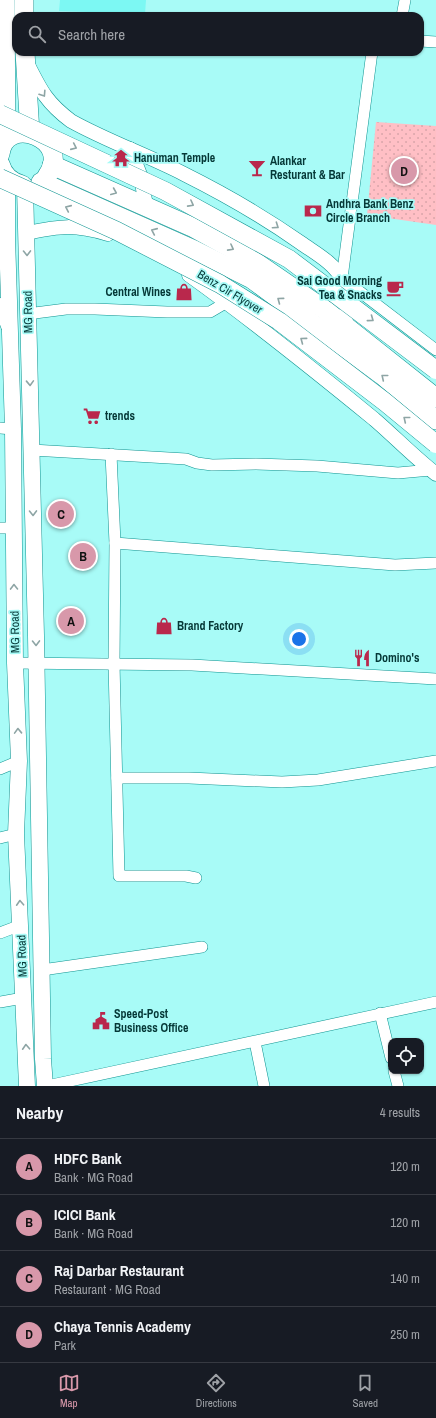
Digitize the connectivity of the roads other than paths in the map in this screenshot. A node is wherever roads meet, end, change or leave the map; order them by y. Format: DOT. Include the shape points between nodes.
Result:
graph roads {
  1 [pos="5,0"];
  2 [pos="24,0"];
  3 [pos="405,0"];
  4 [pos="24,12"];
  5 [pos="403,12"];
  6 [pos="424,41"];
  7 [pos="436,42"];
  8 [pos="25,56"];
  9 [pos="371,56"];
  10 [pos="3,63"];
  11 [pos="0,114"];
  12 [pos="30,133"];
  13 [pos="3,147"];
  14 [pos="130,149"];
  15 [pos="52,165"];
  16 [pos="2,173"];
  17 [pos="33,184"];
  18 [pos="146,206"];
  19 [pos="26,233"];
  20 [pos="342,278"];
  21 [pos="227,302"];
  22 [pos="0,305"];
  23 [pos="28,314"];
  24 [pos="345,326"];
  25 [pos="10,330"];
  26 [pos="436,350"];
  27 [pos="436,370"];
  28 [pos="436,398"];
  29 [pos="436,420"];
  30 [pos="6,428"];
  31 [pos="436,444"];
  32 [pos="32,450"];
  33 [pos="111,454"];
  34 [pos="434,472"];
  35 [pos="6,528"];
  36 [pos="115,543"];
  37 [pos="436,564"];
  38 [pos="15,663"];
  39 [pos="36,664"];
  40 [pos="114,664"];
  41 [pos="436,679"];
  42 [pos="19,761"];
  43 [pos="436,761"];
  44 [pos="0,769"];
  45 [pos="117,778"];
  46 [pos="17,804"];
  47 [pos="38,804"];
  48 [pos="16,834"];
  49 [pos="0,838"];
  50 [pos="196,878"];
  51 [pos="21,925"];
  52 [pos="0,933"];
  53 [pos="202,947"];
  54 [pos="42,970"];
  55 [pos="23,998"];
  56 [pos="0,1002"];
  57 [pos="436,1002"];
  58 [pos="380,1013"];
  59 [pos="255,1042"];
  60 [pos="388,1046"];
  61 [pos="395,1074"];
  62 [pos="28,1086"];
  63 [pos="46,1086"];
  64 [pos="264,1086"];
  65 [pos="398,1086"];
  1 -- 10 [label="highway"];
  2 -- 4 [label="highway"];
  3 -- 5 [label="street"];
  6 -- 7 [label="street"];
  8 -- 12 [label="highway"];
  8 -- 14 [label="street, one-way" via="43,96 57,110 71,121"];
  9 -- 20 [label="street"];
  10 -- 13 [label="highway"];
  11 -- 27 [label="main road, one-way, bridge" via="165,191 289,259"];
  12 -- 13 [label="highway" via="13,136"];
  12 -- 15 [label="highway" via="41,137 48,144 53,154"];
  14 -- 18 [label="street" via="141,177"];
  14 -- 20 [label="street, one-way" via="182,173 275,225 324,260"];
  15 -- 17 [label="highway" via="48,175"];
  15 -- 18 [label="highway, one-way"];
  16 -- 17 [label="highway" via="15,184"];
  16 -- 25 [label="main road, MG Road"];
  31 -- 16 [label="main road, Benz Cir Flyover, one-way, bridge" via="279,321 220,284"];
  17 -- 19 [label="main road, MG Road"];
  29 -- 17 [label="highway, one-way" via="382,375 252,279 194,250"];
  18 -- 24 [label="highway, one-way" via="252,259"];
  19 -- 21 [label="street" via="70,226 112,235 166,260"];
  19 -- 23 [label="main road, MG Road, one-way"];
  20 -- 24 [label="street" via="347,296"];
  20 -- 26 [label="street"];
  21 -- 23 [label="street" via="210,312 66,309"];
  21 -- 34 [label="street" via="375,420"];
  22 -- 25 [label="street"];
  23 -- 32 [label="main road, MG Road, one-way"];
  24 -- 28 [label="highway"];
  25 -- 30 [label="main road, MG Road"];
  30 -- 35 [label="main road, MG Road"];
  32 -- 33 [label="street"];
  32 -- 39 [label="main road, MG Road, one-way"];
  33 -- 34 [label="street" via="186,459 212,465 256,464 398,473"];
  33 -- 36 [label="street"];
  38 -- 35 [label="main road, MG Road, one-way"];
  36 -- 37 [label="street" via="395,565"];
  36 -- 40 [label="street"];
  38 -- 39 [label="street"];
  42 -- 38 [label="main road, MG Road, one-way"];
  39 -- 40 [label="street"];
  39 -- 47 [label="main road, MG Road"];
  40 -- 41 [label="street" via="192,665"];
  40 -- 45 [label="street"];
  42 -- 44 [label="street"];
  42 -- 46 [label="main road, MG Road"];
  43 -- 45 [label="street" via="318,780 282,782"];
  45 -- 50 [label="street" via="119,876"];
  46 -- 47 [label="main road"];
  46 -- 48 [label="main road, MG Road"];
  47 -- 54 [label="main road, MG Road"];
  48 -- 49 [label="street"];
  51 -- 48 [label="main road, MG Road, one-way"];
  51 -- 52 [label="street"];
  51 -- 55 [label="main road, MG Road"];
  53 -- 54 [label="street"];
  54 -- 63 [label="main road, MG Road" via="43,1059"];
  55 -- 56 [label="street"];
  62 -- 55 [label="main road, MG Road, one-way"];
  57 -- 58 [label="street"];
  58 -- 59 [label="street"];
  58 -- 60 [label="street"];
  59 -- 63 [label="street"];
  59 -- 64 [label="street"];
  61 -- 65 [label="street"];
}
